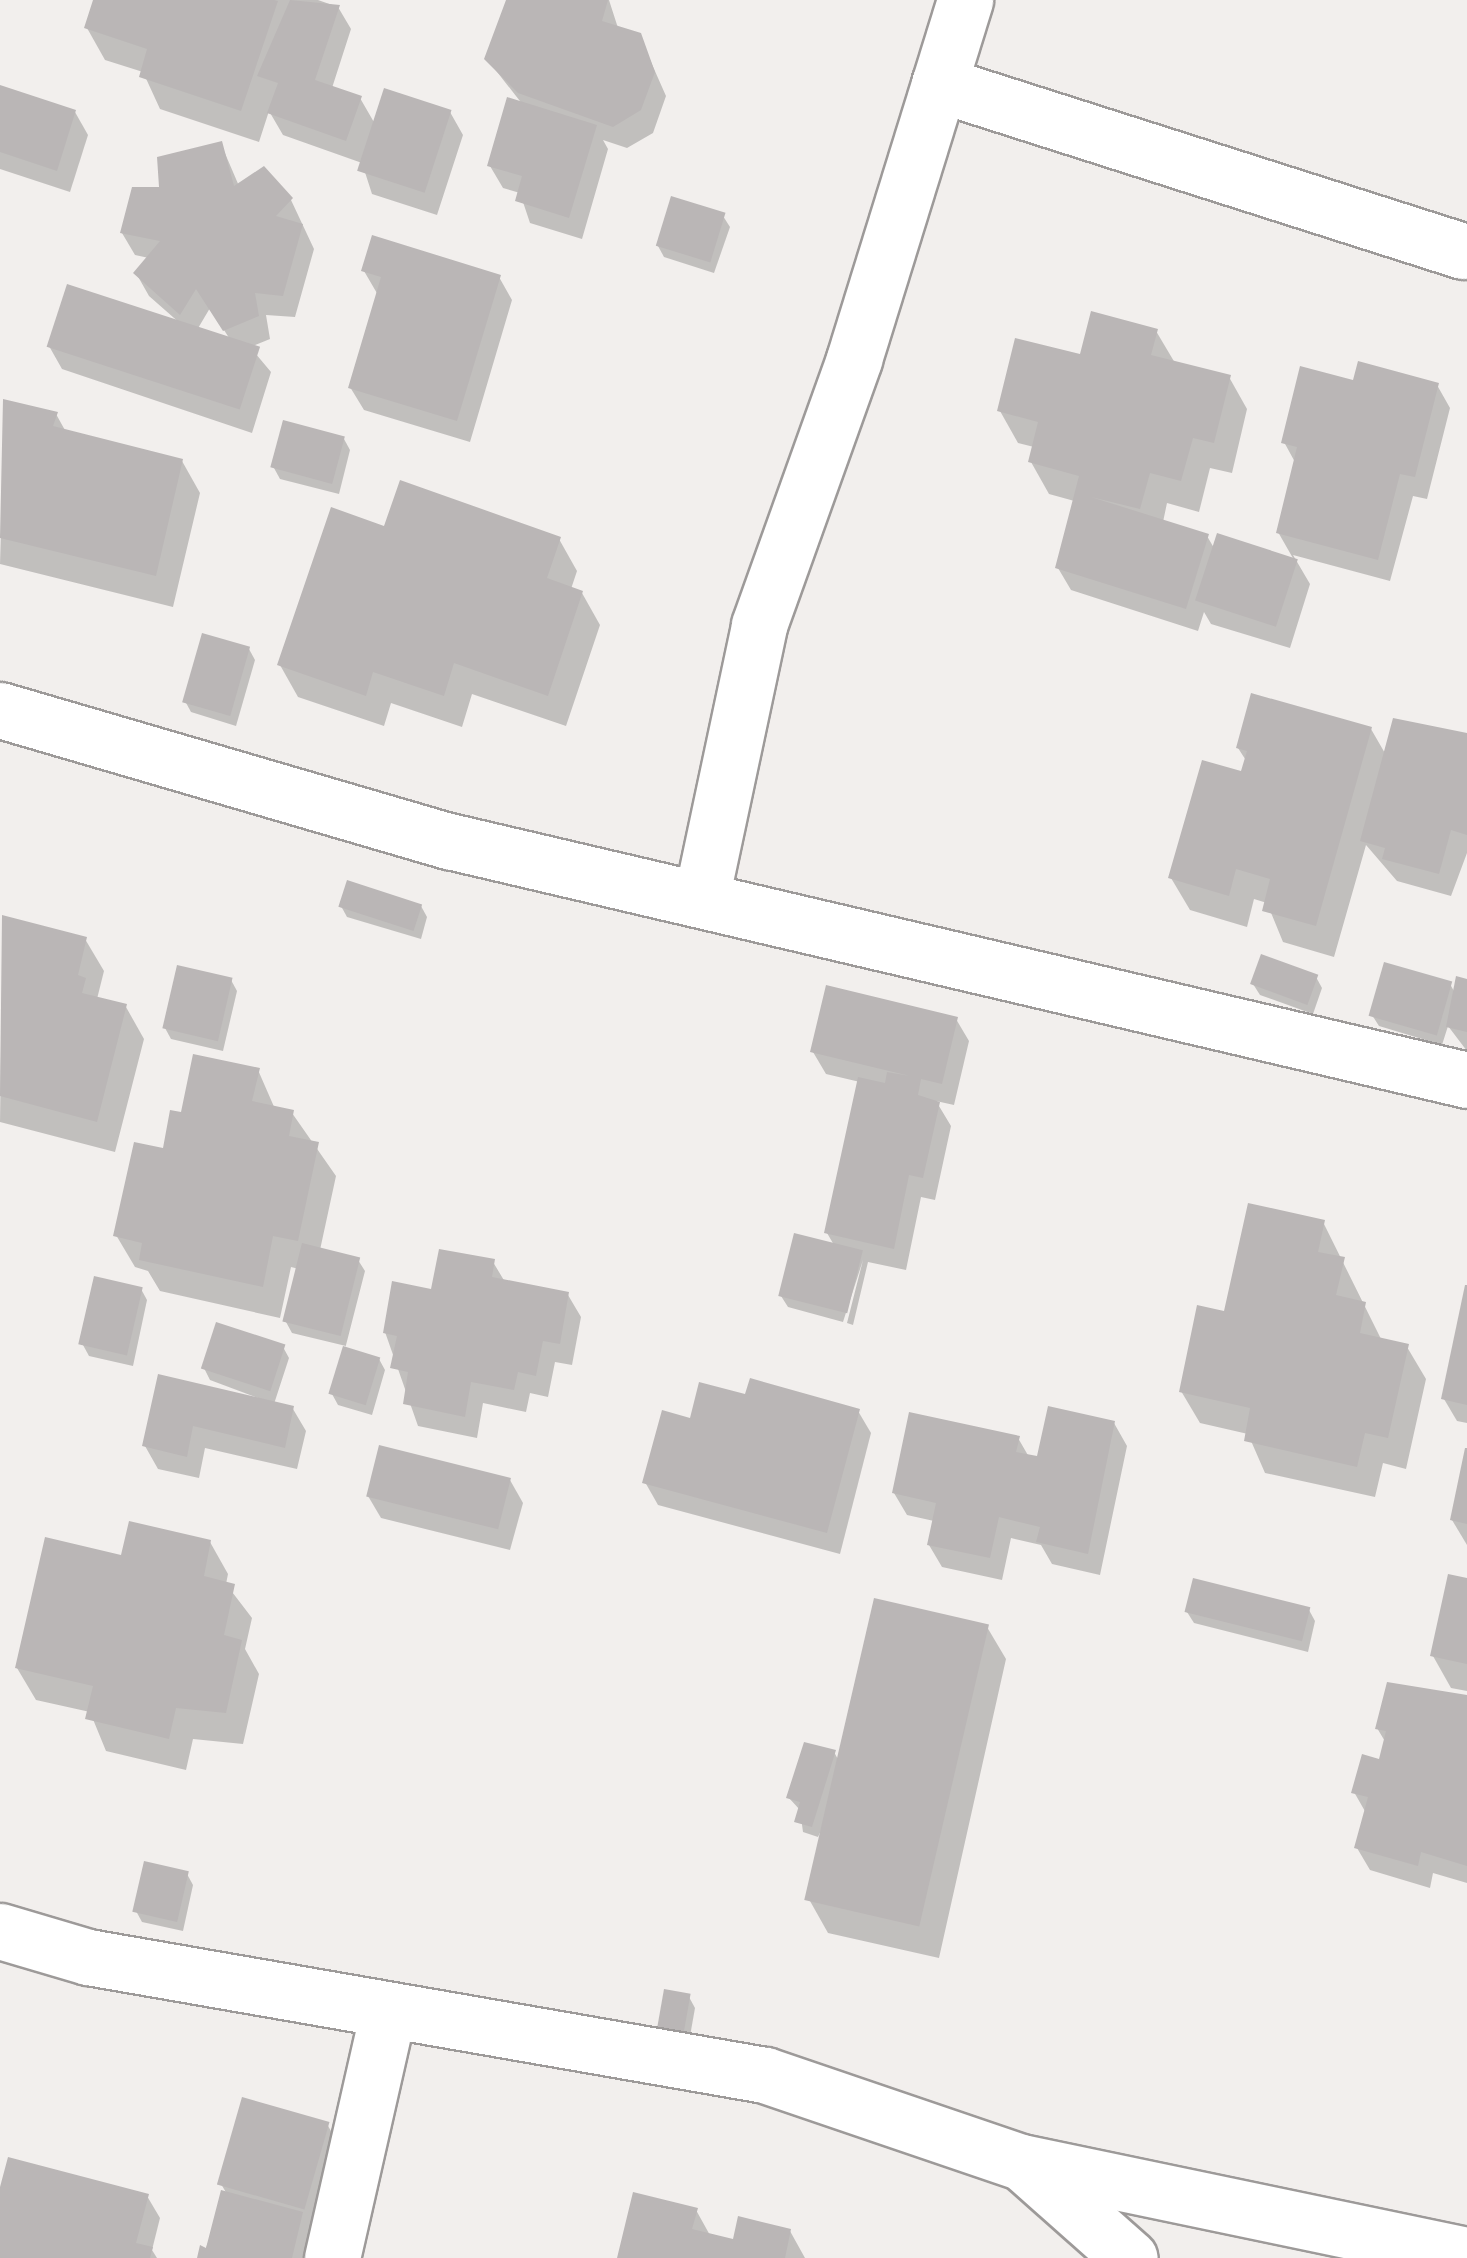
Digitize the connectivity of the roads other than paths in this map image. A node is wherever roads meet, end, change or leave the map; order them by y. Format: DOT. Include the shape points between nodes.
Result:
graph roads {
  1 [pos="966,0"];
  2 [pos="940,84"];
  3 [pos="1463,251"];
  4 [pos="0,710"];
  5 [pos="701,899"];
  6 [pos="1467,1080"];
  7 [pos="0,1931"];
  8 [pos="388,2011"];
  9 [pos="1021,2162"];
  10 [pos="1467,2255"];
  11 [pos="332,2258"];
  12 [pos="1130,2258"];
  1 -- 2 [label="street"];
  2 -- 3 [label="street"];
  2 -- 5 [label="street" via="854,358 759,625"];
  4 -- 5 [label="street" via="448,841"];
  5 -- 6 [label="street"];
  7 -- 8 [label="street" via="88,1956"];
  8 -- 9 [label="street" via="765,2075"];
  8 -- 11 [label="street"];
  9 -- 10 [label="street"];
  9 -- 12 [label="street"];
}
